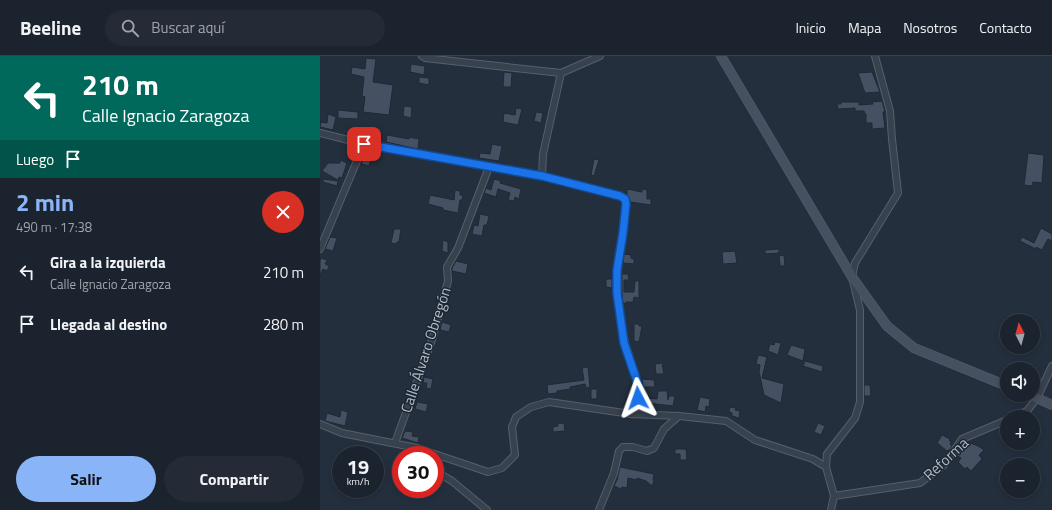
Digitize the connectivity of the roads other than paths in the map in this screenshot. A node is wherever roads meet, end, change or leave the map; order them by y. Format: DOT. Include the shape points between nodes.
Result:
graph roads {
  1 [pos="422,56"];
  2 [pos="600,56"];
  3 [pos="721,56"];
  4 [pos="875,56"];
  5 [pos="561,73"];
  6 [pos="320,133"];
  7 [pos="364,144"];
  8 [pos="489,167"];
  9 [pos="542,176"];
  10 [pos="320,248"];
  11 [pos="852,277"];
  12 [pos="1052,366"];
  13 [pos="1000,383"];
  14 [pos="1040,385"];
  15 [pos="1040,399"];
  16 [pos="1052,405"];
  17 [pos="632,414"];
  18 [pos="679,416"];
  19 [pos="1000,423"];
  20 [pos="320,424"];
  21 [pos="395,443"];
  22 [pos="408,446"];
  23 [pos="444,457"];
  24 [pos="826,467"];
  25 [pos="444,476"];
  26 [pos="834,496"];
  27 [pos="487,510"];
  28 [pos="599,510"];
  29 [pos="831,510"];
  1 -- 5 [label="street"];
  2 -- 5 [label="street"];
  3 -- 11 [label="main road"];
  4 -- 11 [label="street" via="890,111 898,193 856,263"];
  5 -- 9 [label="street" via="543,154"];
  6 -- 7 [label="street"];
  7 -- 8 [label="street"];
  7 -- 10 [label="street"];
  8 -- 9 [label="street"];
  8 -- 21 [label="street, Calle Álvaro Obregón" via="458,248 447,267 448,281 432,337"];
  9 -- 17 [label="street" via="625,199 617,293 624,343 639,387"];
  11 -- 13 [label="main road" via="887,326 914,348"];
  11 -- 24 [label="street" via="860,310 860,402 855,418 827,454"];
  12 -- 14 [label="street"];
  15 -- 16 [label="main road"];
  17 -- 18 [label="street"];
  17 -- 23 [label="street" via="549,402 530,407 516,417 512,427 515,455 502,468 488,472"];
  18 -- 24 [label="street" via="726,421 755,440 813,459"];
  18 -- 28 [label="street" via="664,429 654,448 647,451 624,447 620,450"];
  19 -- 26 [label="street, Reforma" via="962,440 944,465 920,483"];
  20 -- 21 [label="street" via="342,433"];
  21 -- 22 [label="street"];
  24 -- 26 [label="street"];
  25 -- 27 [label="street"];
  26 -- 29 [label="street"];
}
